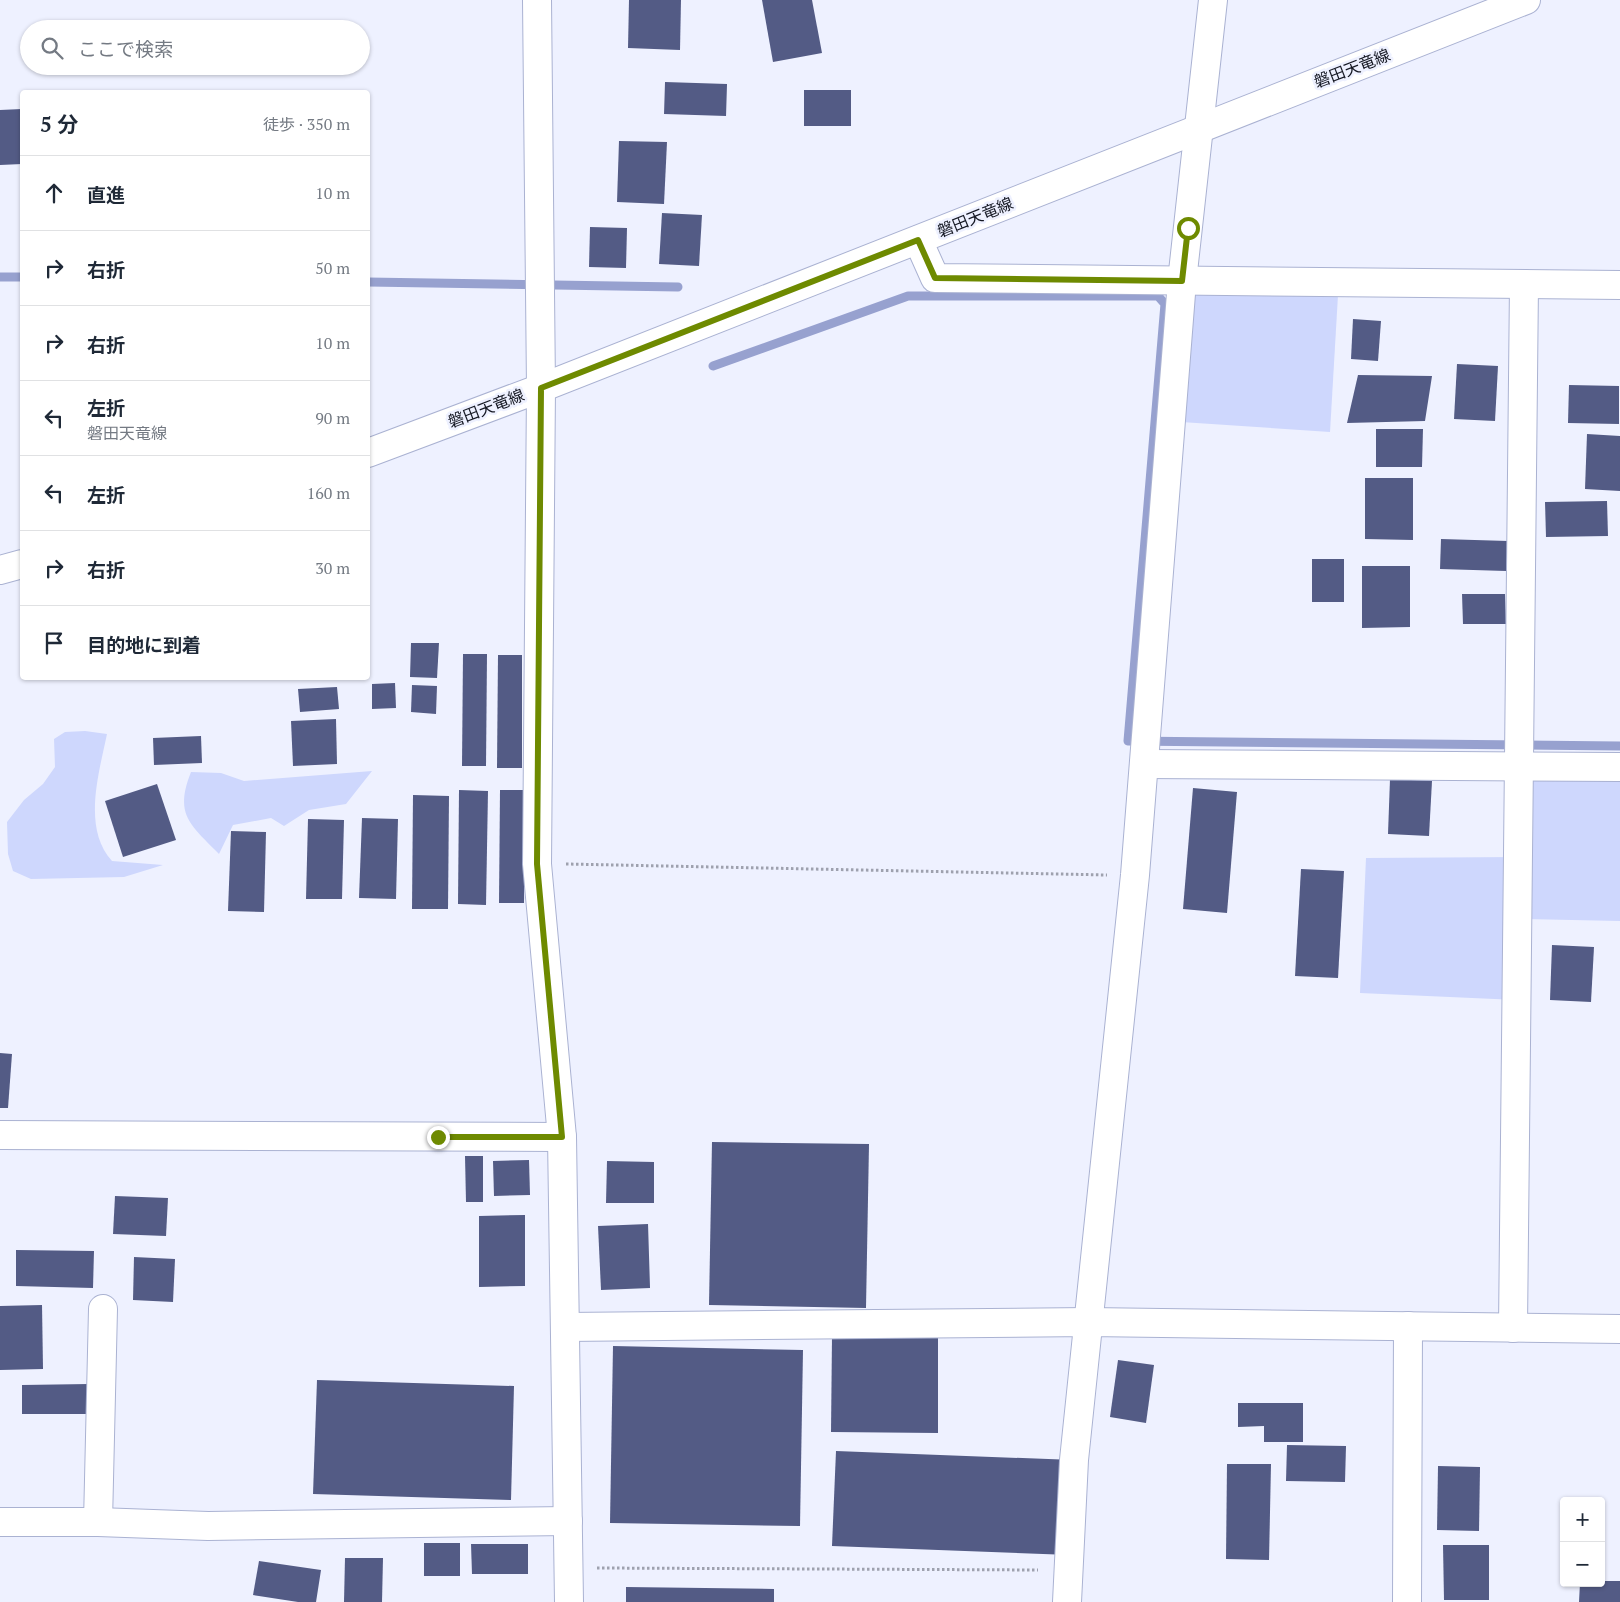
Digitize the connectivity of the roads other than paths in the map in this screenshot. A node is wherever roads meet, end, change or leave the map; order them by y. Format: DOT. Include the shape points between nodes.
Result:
graph roads {
  1 [pos="537,0"];
  2 [pos="1213,0"];
  3 [pos="1526,0"];
  4 [pos="1200,128"];
  5 [pos="918,240"];
  6 [pos="1182,281"];
  7 [pos="1524,284"];
  8 [pos="1620,284"];
  9 [pos="541,388"];
  10 [pos="370,452"];
  11 [pos="20,565"];
  12 [pos="0,570"];
  13 [pos="1144,764"];
  14 [pos="1519,766"];
  15 [pos="1620,766"];
  16 [pos="0,1135"];
  17 [pos="562,1137"];
  18 [pos="103,1309"];
  19 [pos="1089,1322"];
  20 [pos="1408,1326"];
  21 [pos="565,1327"];
  22 [pos="1513,1328"];
  23 [pos="1620,1329"];
  24 [pos="568,1521"];
  25 [pos="0,1522"];
  26 [pos="98,1522"];
  27 [pos="569,1602"];
  28 [pos="1067,1602"];
  29 [pos="1407,1602"];
  1 -- 9 [label="street"];
  2 -- 4 [label="street"];
  3 -- 4 [label="street, 磐田天竜線"];
  4 -- 5 [label="street, 磐田天竜線"];
  4 -- 6 [label="street"];
  5 -- 6 [label="street" via="935,278"];
  5 -- 9 [label="street, 磐田天竜線"];
  6 -- 7 [label="street"];
  6 -- 13 [label="street"];
  7 -- 8 [label="street"];
  7 -- 14 [label="street"];
  9 -- 10 [label="street, 磐田天竜線"];
  9 -- 17 [label="street" via="537,864"];
  11 -- 12 [label="street"];
  13 -- 14 [label="street"];
  13 -- 19 [label="street"];
  14 -- 15 [label="street"];
  14 -- 22 [label="street"];
  16 -- 17 [label="street"];
  17 -- 21 [label="street"];
  18 -- 26 [label="street"];
  19 -- 20 [label="street"];
  19 -- 21 [label="street"];
  19 -- 28 [label="street" via="1074,1460"];
  20 -- 22 [label="street"];
  20 -- 29 [label="street"];
  21 -- 24 [label="street"];
  22 -- 23 [label="street"];
  24 -- 26 [label="street" via="208,1526"];
  24 -- 27 [label="street"];
  25 -- 26 [label="street"];
}
